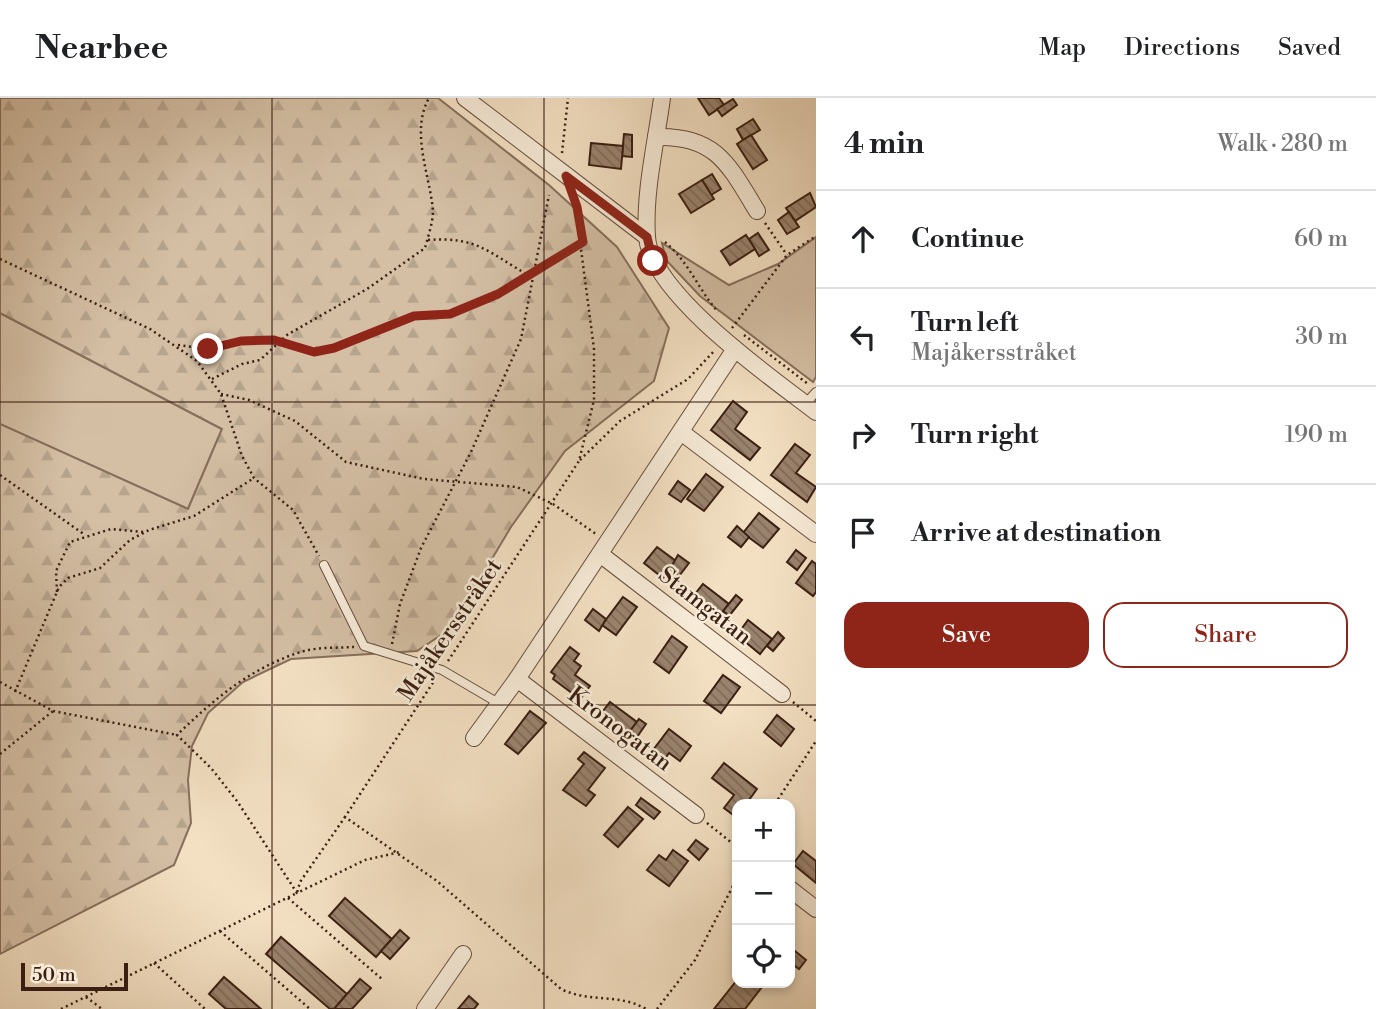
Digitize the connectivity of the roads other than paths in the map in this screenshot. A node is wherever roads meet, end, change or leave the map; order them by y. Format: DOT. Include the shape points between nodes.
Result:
graph roads {
  1 [pos="466,98"];
  2 [pos="662,98"];
  3 [pos="656,137"];
  4 [pos="757,211"];
  5 [pos="647,233"];
  6 [pos="731,338"];
  7 [pos="813,400"];
  8 [pos="681,432"];
  9 [pos="816,534"];
  10 [pos="604,548"];
  11 [pos="324,565"];
  12 [pos="517,679"];
  13 [pos="782,694"];
  14 [pos="500,704"];
  15 [pos="474,738"];
  16 [pos="696,815"];
  17 [pos="795,893"];
  18 [pos="816,909"];
  19 [pos="463,954"];
  20 [pos="425,1009"];
  1 -- 5 [label="street"];
  2 -- 3 [label="street"];
  3 -- 4 [label="street" via="688,138 706,145 724,160"];
  3 -- 5 [label="street"];
  5 -- 6 [label="street" via="660,273"];
  6 -- 7 [label="street"];
  6 -- 8 [label="street"];
  8 -- 9 [label="street"];
  8 -- 10 [label="street"];
  10 -- 12 [label="street"];
  10 -- 13 [label="street, Stamgatan"];
  11 -- 14 [label="lane" via="364,646 442,670"];
  12 -- 14 [label="street"];
  12 -- 16 [label="street, Kronogatan"];
  14 -- 15 [label="street"];
  17 -- 18 [label="street"];
  19 -- 20 [label="street"];
}
